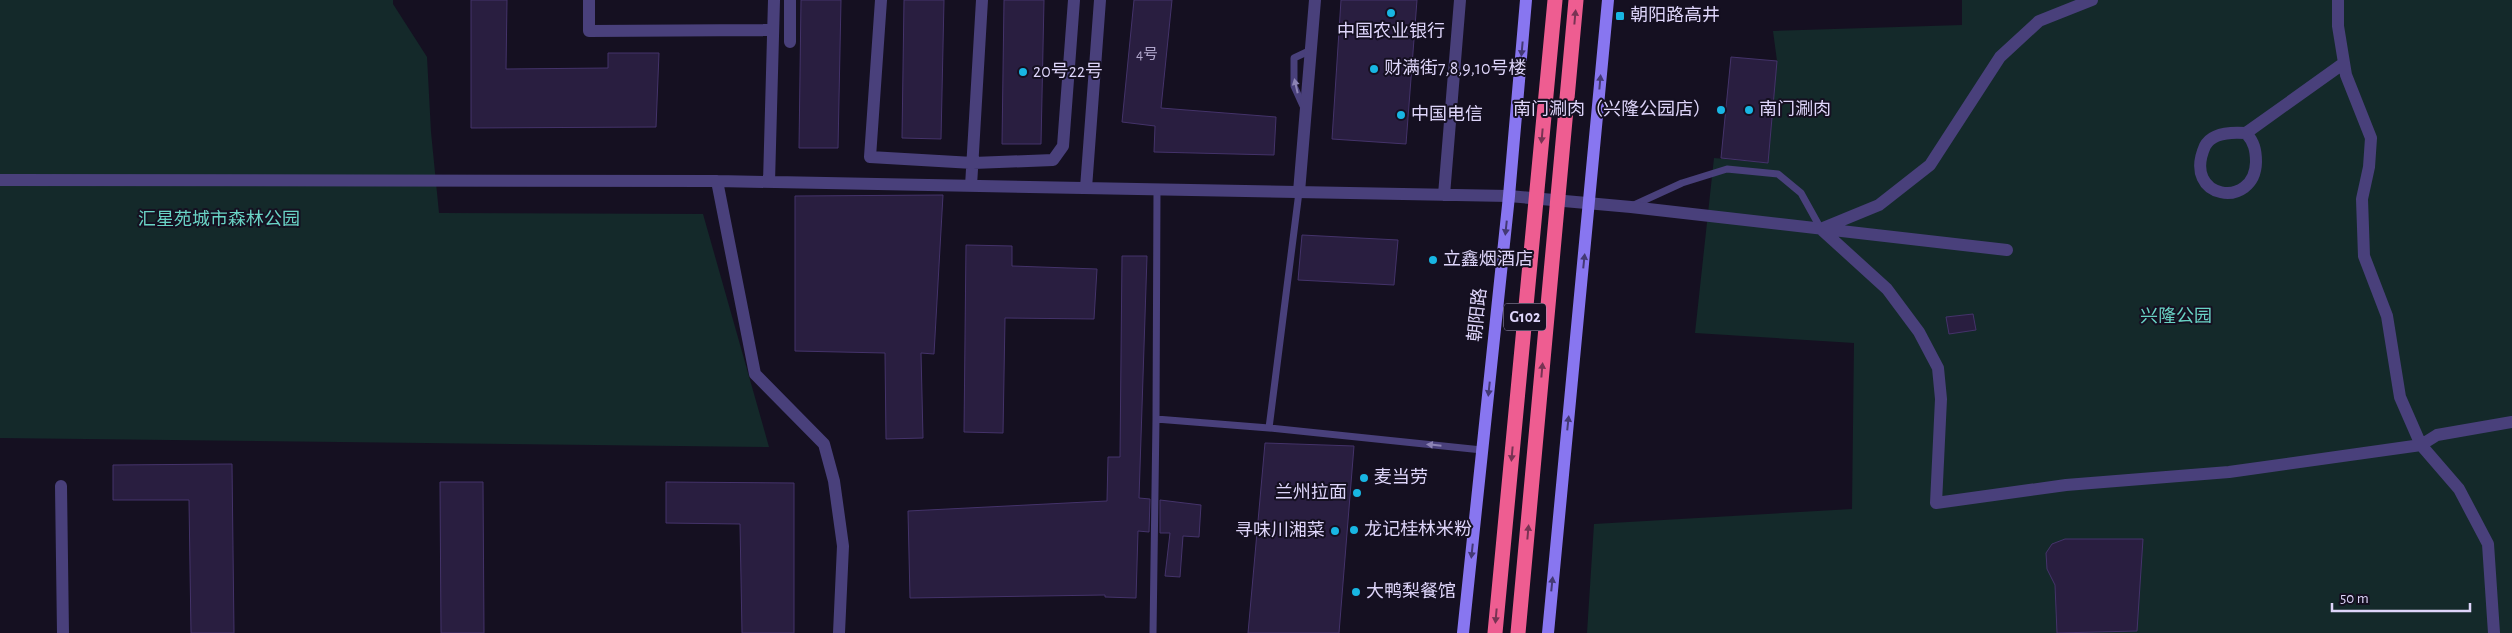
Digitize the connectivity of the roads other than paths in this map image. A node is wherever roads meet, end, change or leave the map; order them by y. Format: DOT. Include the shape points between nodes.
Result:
graph roads {
  1 [pos="589,0"];
  2 [pos="774,0"];
  3 [pos="790,0"];
  4 [pos="881,0"];
  5 [pos="982,0"];
  6 [pos="1074,0"];
  7 [pos="1100,0"];
  8 [pos="1315,0"];
  9 [pos="1460,0"];
  10 [pos="1526,0"];
  11 [pos="1555,0"];
  12 [pos="1576,0"];
  13 [pos="1608,0"];
  14 [pos="2092,0"];
  15 [pos="2338,0"];
  16 [pos="773,30"];
  17 [pos="790,42"];
  18 [pos="2344,63"];
  19 [pos="2246,133"];
  20 [pos="973,163"];
  21 [pos="0,180"];
  22 [pos="717,181"];
  23 [pos="769,182"];
  24 [pos="971,186"];
  25 [pos="1086,188"];
  26 [pos="1158,189"];
  27 [pos="1300,192"];
  28 [pos="1444,195"];
  29 [pos="1509,196"];
  30 [pos="1536,198"];
  31 [pos="1558,200"];
  32 [pos="1590,203"];
  33 [pos="1631,206"];
  34 [pos="1821,229"];
  35 [pos="2007,250"];
  36 [pos="1156,419"];
  37 [pos="2512,422"];
  38 [pos="1269,428"];
  39 [pos="2421,445"];
  40 [pos="1482,450"];
  41 [pos="61,486"];
  42 [pos="63,633"];
  43 [pos="839,633"];
  44 [pos="1153,633"];
  45 [pos="1463,633"];
  46 [pos="1495,633"];
  47 [pos="1518,633"];
  48 [pos="1548,633"];
  49 [pos="2494,633"];
  1 -- 16 [label="street" via="589,32"];
  2 -- 16 [label="street"];
  3 -- 17 [label="street"];
  4 -- 20 [label="street" via="870,157"];
  5 -- 20 [label="street"];
  6 -- 20 [label="street" via="1063,146 1053,160"];
  7 -- 25 [label="street"];
  8 -- 27 [label="street"];
  9 -- 28 [label="street"];
  10 -- 29 [label="street, 朝阳路, one-way"];
  11 -- 30 [label="highway, G102, one-way"];
  31 -- 12 [label="highway, G102, one-way"];
  32 -- 13 [label="street, one-way"];
  14 -- 34 [label="street" via="2039,21 2000,56 1930,165 1879,205"];
  15 -- 18 [label="street"];
  16 -- 23 [label="street"];
  18 -- 19 [label="street"];
  18 -- 39 [label="street" via="2371,138 2362,199 2364,256 2387,316 2400,397"];
  19 -- 19 [label="street" via="2218,135 2207,142 2199,169 2204,182 2214,191 2228,194 2249,184 2252,179 2256,150"];
  20 -- 24 [label="street"];
  21 -- 22 [label="street"];
  22 -- 23 [label="street"];
  22 -- 43 [label="street" via="755,374 824,444 834,481 844,546"];
  23 -- 24 [label="street"];
  24 -- 25 [label="street"];
  25 -- 26 [label="street"];
  26 -- 27 [label="street"];
  26 -- 36 [label="lane"];
  27 -- 28 [label="street"];
  27 -- 38 [label="lane"];
  28 -- 29 [label="street"];
  29 -- 30 [label="street"];
  29 -- 40 [label="street, 朝阳路, one-way"];
  30 -- 31 [label="street"];
  30 -- 46 [label="highway, G102, one-way"];
  31 -- 32 [label="street"];
  47 -- 31 [label="highway, G102, one-way"];
  32 -- 33 [label="street"];
  48 -- 32 [label="street, one-way"];
  33 -- 34 [label="street"];
  33 -- 34 [label="lane" via="1682,183 1727,169 1778,174 1801,193"];
  34 -- 35 [label="street"];
  34 -- 39 [label="street" via="1886,289 1919,332 1938,368 1941,399 1936,503 2066,485 2229,472"];
  36 -- 38 [label="lane"];
  36 -- 44 [label="lane"];
  37 -- 39 [label="street" via="2437,435"];
  40 -- 38 [label="lane, one-way"];
  39 -- 49 [label="street" via="2459,489 2488,544"];
  40 -- 45 [label="street, 朝阳路, one-way"];
  41 -- 42 [label="street"];
}
